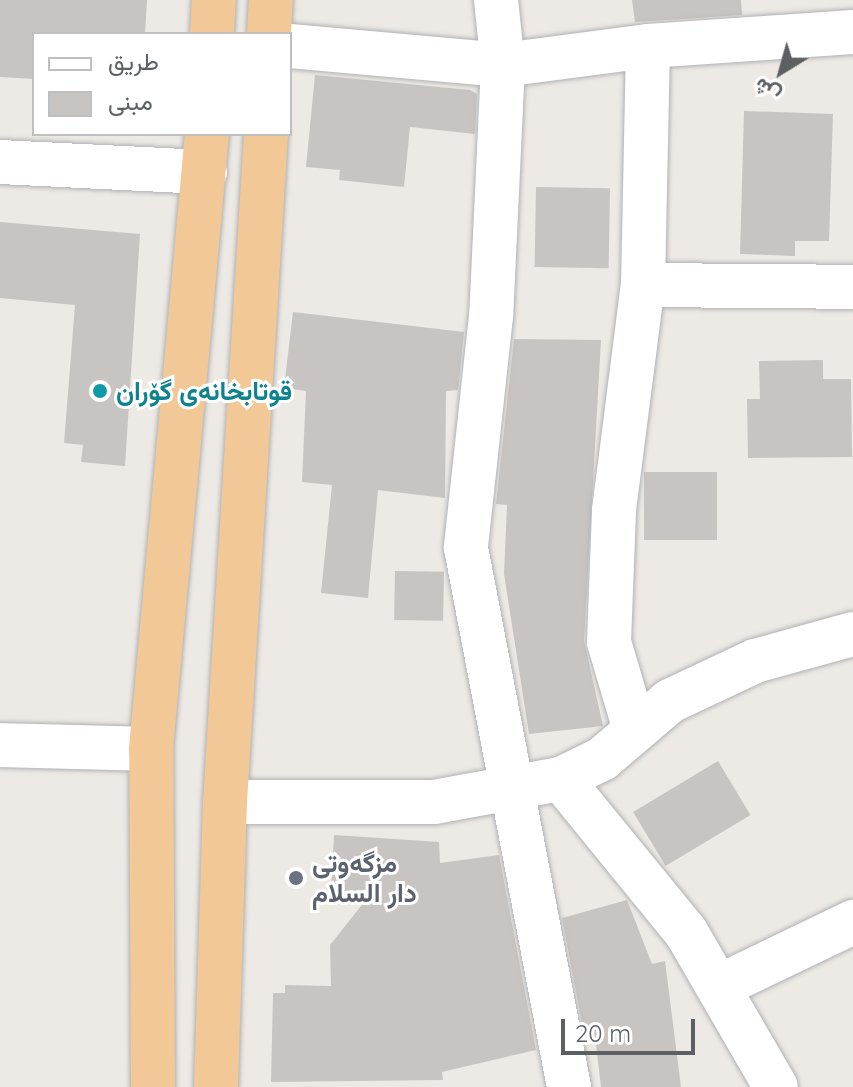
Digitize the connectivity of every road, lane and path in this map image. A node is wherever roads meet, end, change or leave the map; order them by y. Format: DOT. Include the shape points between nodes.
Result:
graph roads {
  1 [pos="214,0"];
  2 [pos="271,0"];
  3 [pos="496,0"];
  4 [pos="212,32"];
  5 [pos="269,32"];
  6 [pos="853,32"];
  7 [pos="292,46"];
  8 [pos="648,46"];
  9 [pos="503,65"];
  10 [pos="266,136"];
  11 [pos="206,153"];
  12 [pos="0,162"];
  13 [pos="643,285"];
  14 [pos="853,287"];
  15 [pos="853,634"];
  16 [pos="635,730"];
  17 [pos="0,745"];
  18 [pos="151,749"];
  19 [pos="561,779"];
  20 [pos="516,787"];
  21 [pos="225,802"];
  22 [pos="853,922"];
  23 [pos="720,986"];
  24 [pos="153,1087"];
  25 [pos="216,1087"];
  26 [pos="569,1087"];
  27 [pos="776,1087"];
  1 -- 4 [label="highway"];
  2 -- 5 [label="highway"];
  3 -- 9 [label="street"];
  6 -- 8 [label="street"];
  7 -- 9 [label="street"];
  8 -- 9 [label="street"];
  8 -- 13 [label="street"];
  9 -- 20 [label="street" via="491,316 466,548"];
  10 -- 21 [label="highway"];
  11 -- 12 [label="street"];
  11 -- 18 [label="highway"];
  13 -- 14 [label="street"];
  13 -- 16 [label="street" via="614,510 609,642"];
  15 -- 16 [label="street" via="755,661 670,701"];
  16 -- 19 [label="street" via="602,759"];
  17 -- 18 [label="street"];
  18 -- 24 [label="highway"];
  19 -- 20 [label="street"];
  19 -- 23 [label="street" via="686,932"];
  20 -- 21 [label="street" via="434,802"];
  20 -- 26 [label="street"];
  21 -- 25 [label="highway"];
  22 -- 23 [label="street"];
  23 -- 27 [label="street"];
}
